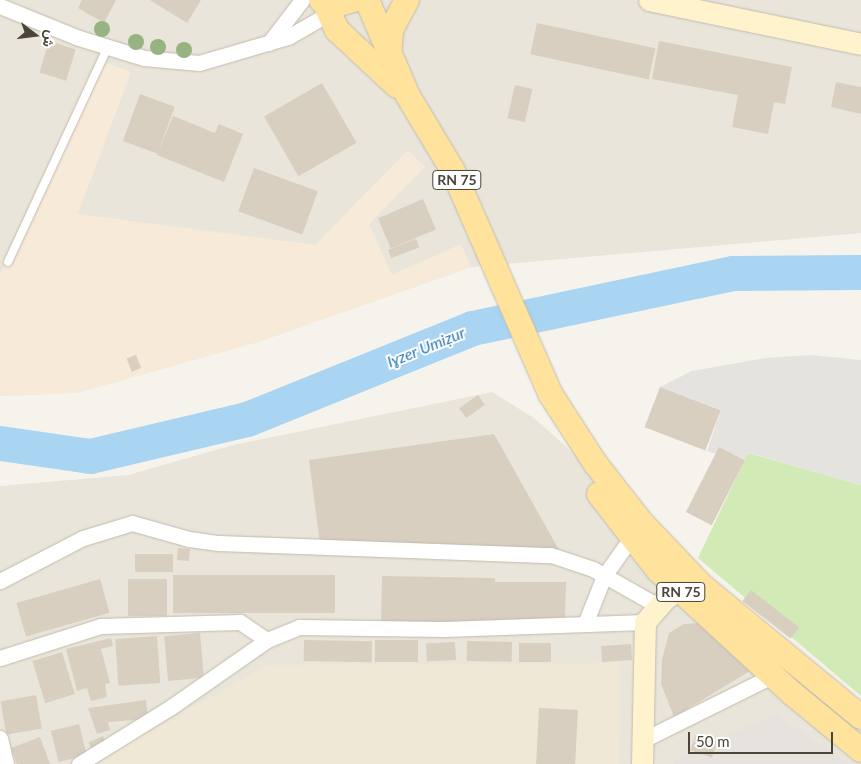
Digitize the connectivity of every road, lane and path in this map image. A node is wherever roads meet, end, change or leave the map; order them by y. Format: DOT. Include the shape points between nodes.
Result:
graph roads {
  1 [pos="367,0"];
  2 [pos="407,0"];
  3 [pos="649,0"];
  4 [pos="682,3"];
  5 [pos="328,4"];
  6 [pos="0,6"];
  7 [pos="268,43"];
  8 [pos="861,44"];
  9 [pos="108,47"];
  10 [pos="389,57"];
  11 [pos="408,96"];
  12 [pos="8,262"];
  13 [pos="551,395"];
  14 [pos="631,538"];
  15 [pos="604,576"];
  16 [pos="0,580"];
  17 [pos="686,584"];
  18 [pos="652,614"];
  19 [pos="585,624"];
  20 [pos="267,640"];
  21 [pos="0,658"];
  22 [pos="774,675"];
  23 [pos="861,717"];
  24 [pos="0,738"];
  25 [pos="644,740"];
  26 [pos="861,750"];
  27 [pos="6,764"];
  28 [pos="79,764"];
  29 [pos="642,764"];
  1 -- 10 [label="main road, RN 75"];
  2 -- 10 [label="main road" via="391,30"];
  3 -- 4 [label="main road"];
  4 -- 8 [label="main road"];
  5 -- 7 [label="street"];
  5 -- 7 [label="street"];
  5 -- 11 [label="main road, RN 75" via="346,38"];
  6 -- 9 [label="street"];
  7 -- 9 [label="street" via="199,63 144,58"];
  9 -- 12 [label="lane"];
  10 -- 11 [label="main road, RN 75"];
  11 -- 13 [label="main road, RN 75" via="453,171"];
  13 -- 14 [label="main road, RN 75" via="554,413 569,449"];
  13 -- 17 [label="main road, RN 75" via="611,486"];
  14 -- 15 [label="street"];
  14 -- 17 [label="main road, RN 75"];
  15 -- 16 [label="street" via="573,560 551,555 219,543 189,539 132,523 83,538"];
  15 -- 18 [label="street"];
  15 -- 19 [label="street"];
  17 -- 18 [label="main road"];
  17 -- 22 [label="main road, RN 75"];
  17 -- 23 [label="main road, RN 75"];
  18 -- 19 [label="street"];
  18 -- 25 [label="main road"];
  19 -- 20 [label="street" via="444,629 299,628"];
  20 -- 21 [label="street" via="240,622 100,626"];
  20 -- 28 [label="street" via="171,707"];
  22 -- 25 [label="street"];
  22 -- 26 [label="main road, RN 75"];
  24 -- 27 [label="street"];
  25 -- 29 [label="main road"];
}
